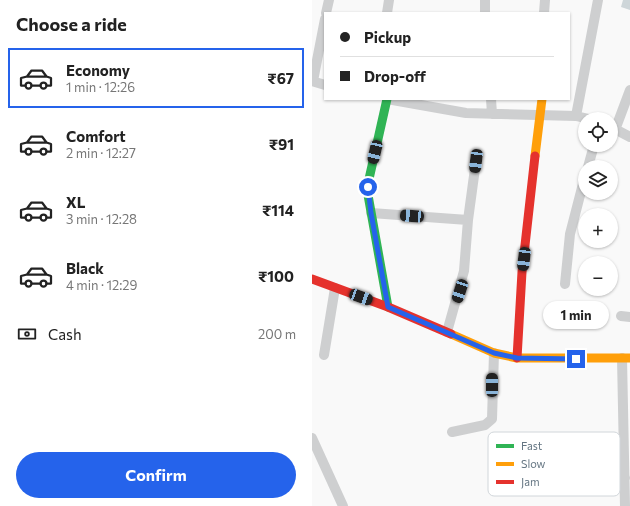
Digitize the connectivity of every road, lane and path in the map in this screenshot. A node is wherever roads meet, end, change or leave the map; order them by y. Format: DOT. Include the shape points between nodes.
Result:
graph roads {
  1 [pos="329,0"];
  2 [pos="389,0"];
  3 [pos="485,0"];
  4 [pos="545,0"];
  5 [pos="598,0"];
  6 [pos="326,12"];
  7 [pos="387,12"];
  8 [pos="485,12"];
  9 [pos="544,12"];
  10 [pos="324,24"];
  11 [pos="312,81"];
  12 [pos="324,85"];
  13 [pos="630,90"];
  14 [pos="387,100"];
  15 [pos="393,100"];
  16 [pos="491,100"];
  17 [pos="542,100"];
  18 [pos="492,114"];
  19 [pos="541,114"];
  20 [pos="576,116"];
  21 [pos="618,118"];
  22 [pos="618,131"];
  23 [pos="630,137"];
  24 [pos="476,161"];
  25 [pos="579,200"];
  26 [pos="371,213"];
  27 [pos="468,220"];
  28 [pos="312,279"];
  29 [pos="565,284"];
  30 [pos="335,288"];
  31 [pos="388,307"];
  32 [pos="447,332"];
  33 [pos="494,353"];
  34 [pos="324,355"];
  35 [pos="517,358"];
  36 [pos="626,358"];
  37 [pos="452,432"];
  38 [pos="627,436"];
  39 [pos="312,438"];
  40 [pos="620,478"];
  41 [pos="624,478"];
  42 [pos="343,506"];
  43 [pos="625,506"];
  1 -- 6 [label="street"];
  2 -- 7 [label="street"];
  3 -- 8 [label="street"];
  4 -- 9 [label="street"];
  5 -- 20 [label="street"];
  10 -- 11 [label="street"];
  11 -- 12 [label="street"];
  13 -- 21 [label="street"];
  14 -- 26 [label="street" via="369,179"];
  15 -- 18 [label="street" via="466,113"];
  16 -- 18 [label="street"];
  17 -- 19 [label="street"];
  18 -- 19 [label="street"];
  19 -- 20 [label="street"];
  19 -- 35 [label="street" via="522,272"];
  22 -- 23 [label="street"];
  24 -- 27 [label="street"];
  25 -- 29 [label="street" via="570,234"];
  26 -- 27 [label="street"];
  26 -- 31 [label="street"];
  27 -- 32 [label="street" via="462,281"];
  28 -- 30 [label="street"];
  30 -- 31 [label="street"];
  30 -- 34 [label="street"];
  31 -- 32 [label="street"];
  32 -- 33 [label="street"];
  33 -- 35 [label="street"];
  33 -- 37 [label="street" via="492,419 485,425"];
  35 -- 36 [label="street"];
  36 -- 38 [label="street"];
  38 -- 41 [label="street"];
  39 -- 42 [label="street"];
  40 -- 41 [label="street"];
  41 -- 43 [label="street"];
}
